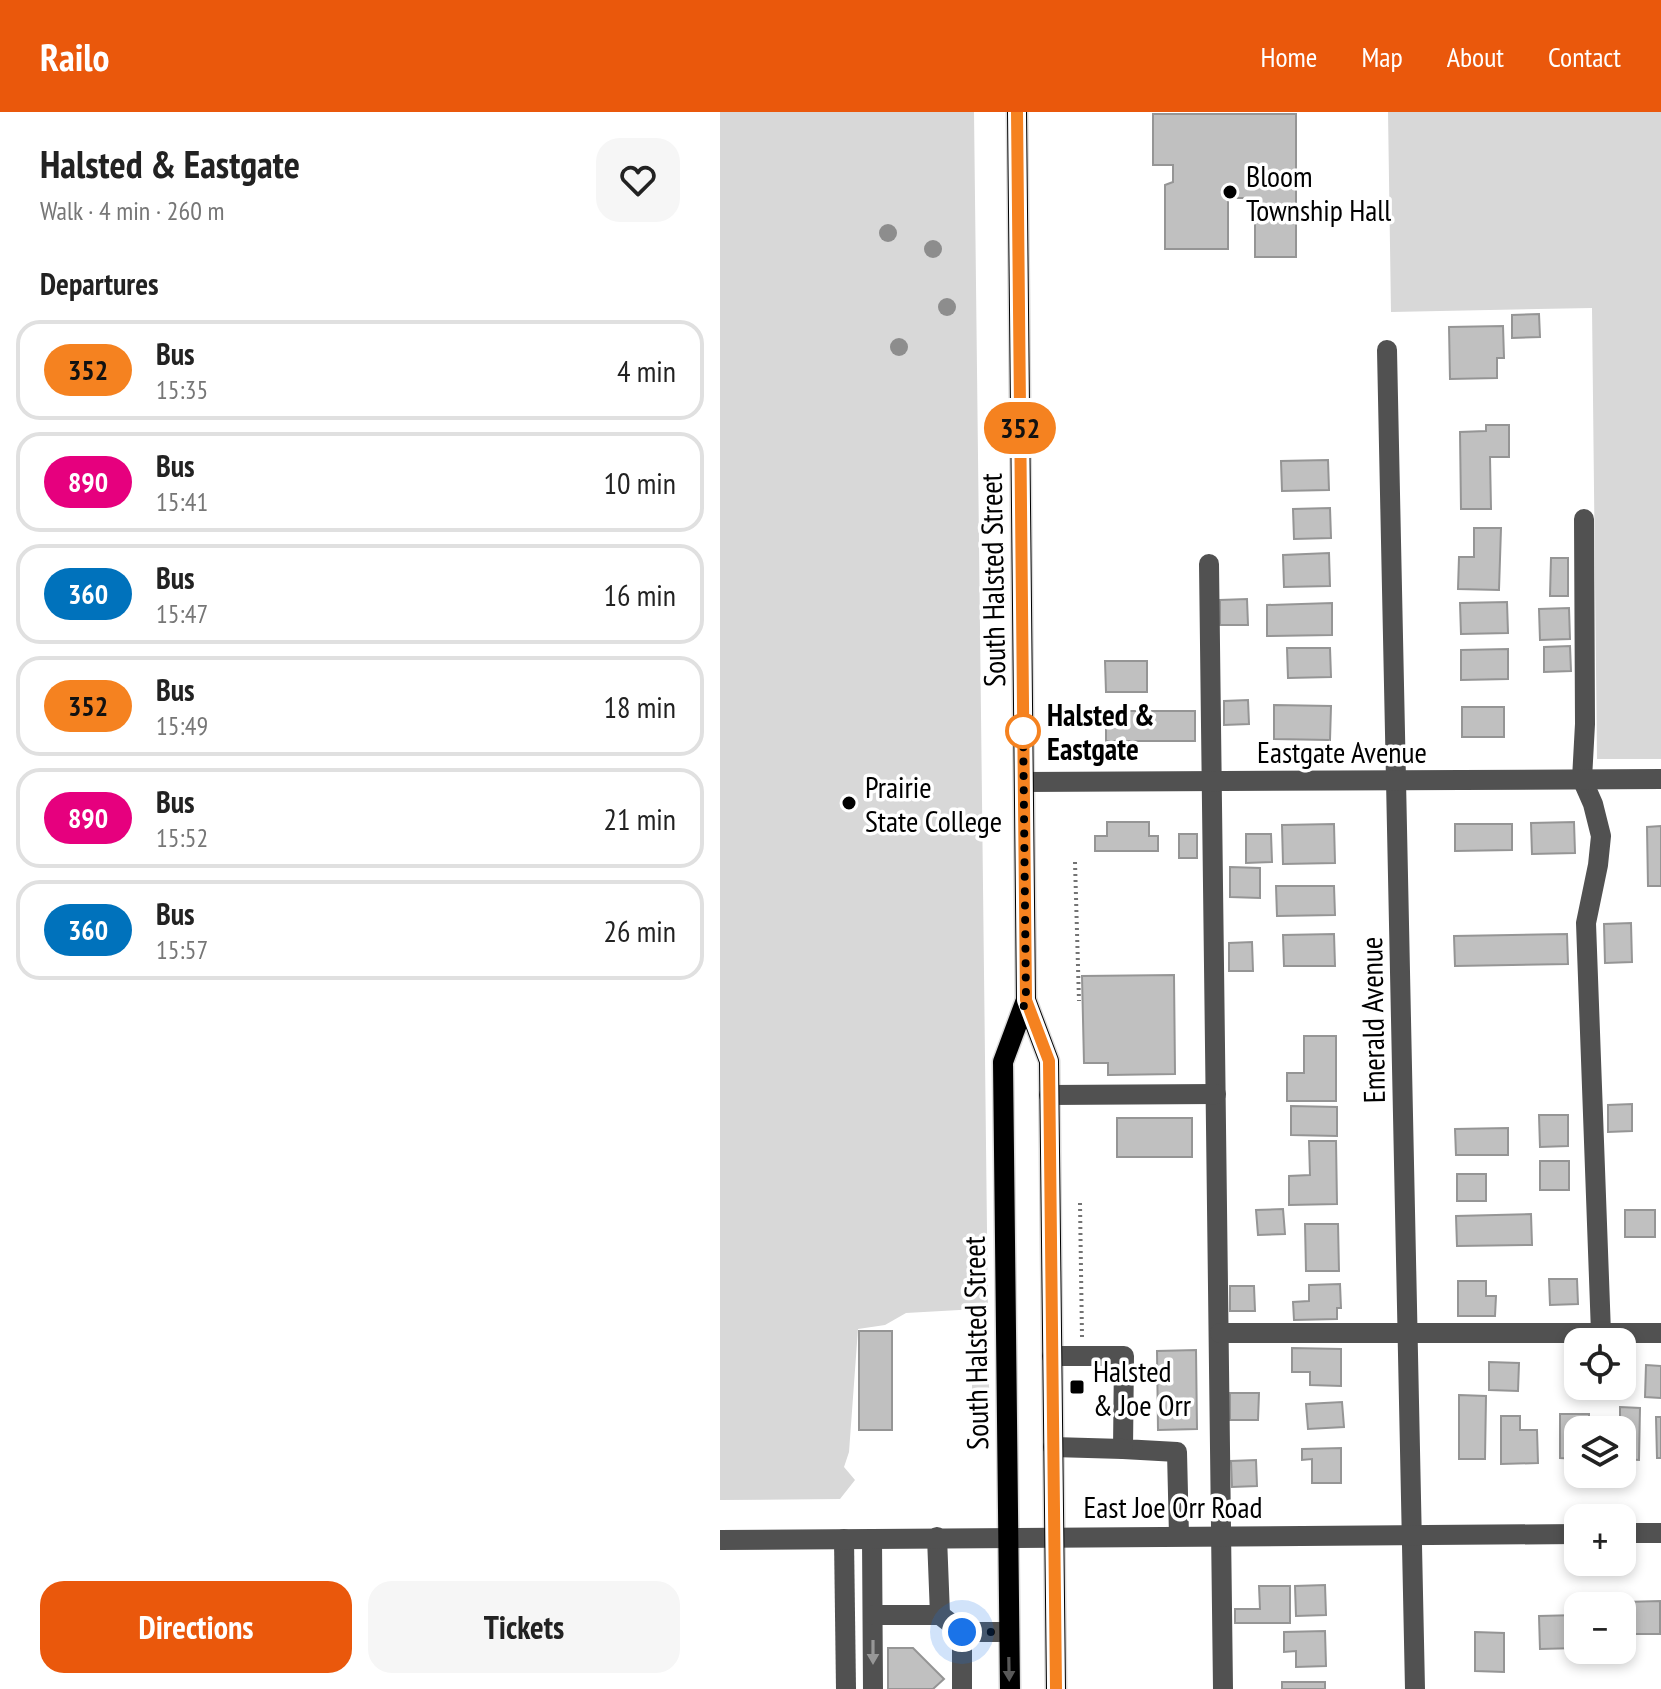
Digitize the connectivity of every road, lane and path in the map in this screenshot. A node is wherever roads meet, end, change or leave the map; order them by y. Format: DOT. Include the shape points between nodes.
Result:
graph roads {
  1 [pos="1017,112"];
  2 [pos="1387,350"];
  3 [pos="1584,519"];
  4 [pos="1209,564"];
  5 [pos="1582,779"];
  6 [pos="1661,779"];
  7 [pos="1024,782"];
  8 [pos="1212,782"];
  9 [pos="1398,782"];
  10 [pos="1075,862"];
  11 [pos="1026,1000"];
  12 [pos="1079,1001"];
  13 [pos="1216,1094"];
  14 [pos="1049,1095"];
  15 [pos="1080,1203"];
  16 [pos="1081,1327"];
  17 [pos="1601,1328"];
  18 [pos="1220,1333"];
  19 [pos="1564,1333"];
  20 [pos="1636,1333"];
  21 [pos="1661,1333"];
  22 [pos="1408,1334"];
  23 [pos="1052,1356"];
  24 [pos="1053,1447"];
  25 [pos="1123,1449"];
  26 [pos="1636,1533"];
  27 [pos="1661,1533"];
  28 [pos="1564,1534"];
  29 [pos="1411,1535"];
  30 [pos="1179,1536"];
  31 [pos="1222,1536"];
  32 [pos="937,1537"];
  33 [pos="1007,1537"];
  34 [pos="1055,1537"];
  35 [pos="844,1539"];
  36 [pos="872,1539"];
  37 [pos="720,1540"];
  38 [pos="873,1615"];
  39 [pos="940,1615"];
  40 [pos="962,1632"];
  41 [pos="1009,1632"];
  42 [pos="846,1689"];
  43 [pos="873,1689"];
  44 [pos="962,1689"];
  45 [pos="1010,1689"];
  46 [pos="1056,1689"];
  47 [pos="1223,1689"];
  48 [pos="1415,1689"];
  1 -- 7 [label="main road, South Halsted Street"];
  2 -- 9 [label="street, Emerald Avenue"];
  3 -- 5 [label="street"];
  4 -- 8 [label="street"];
  5 -- 6 [label="street, Eastgate Avenue"];
  5 -- 9 [label="street, Eastgate Avenue"];
  5 -- 17 [label="street" via="1601,836 1586,923"];
  7 -- 8 [label="street, Eastgate Avenue"];
  7 -- 11 [label="main road, South Halsted Street"];
  8 -- 9 [label="street, Eastgate Avenue"];
  8 -- 13 [label="street"];
  9 -- 22 [label="street, Emerald Avenue"];
  10 -- 12 [label="path"];
  11 -- 14 [label="main road, South Halsted Street" via="1049,1061"];
  11 -- 33 [label="main road, South Halsted Street" via="1003,1062"];
  13 -- 14 [label="street"];
  13 -- 18 [label="street"];
  14 -- 23 [label="main road, South Halsted Street"];
  15 -- 16 [label="path"];
  18 -- 22 [label="street"];
  18 -- 31 [label="street"];
  19 -- 22 [label="street"];
  20 -- 21 [label="street"];
  22 -- 29 [label="street, Emerald Avenue"];
  23 -- 24 [label="main road, South Halsted Street"];
  23 -- 25 [label="street" via="1124,1356"];
  24 -- 25 [label="street"];
  24 -- 34 [label="main road, South Halsted Street"];
  25 -- 30 [label="street" via="1177,1452"];
  26 -- 27 [label="street"];
  28 -- 29 [label="street, East Joe Orr Road"];
  29 -- 31 [label="street, East Joe Orr Road"];
  29 -- 48 [label="street, Emerald Avenue"];
  30 -- 31 [label="street, East Joe Orr Road"];
  30 -- 34 [label="street, East Joe Orr Road"];
  31 -- 47 [label="street"];
  32 -- 33 [label="street, East Joe Orr Road"];
  32 -- 36 [label="street, East Joe Orr Road"];
  32 -- 39 [label="street"];
  33 -- 34 [label="street, East Joe Orr Road"];
  33 -- 41 [label="main road, South Halsted Street"];
  34 -- 46 [label="main road, South Halsted Street"];
  35 -- 36 [label="street, East Joe Orr Road"];
  35 -- 37 [label="street, East Joe Orr Road"];
  35 -- 42 [label="street"];
  36 -- 38 [label="street"];
  38 -- 39 [label="street"];
  38 -- 43 [label="street, one-way"];
  39 -- 40 [label="street"];
  40 -- 41 [label="street"];
  40 -- 44 [label="street"];
  41 -- 45 [label="main road, South Halsted Street, one-way"];
}
